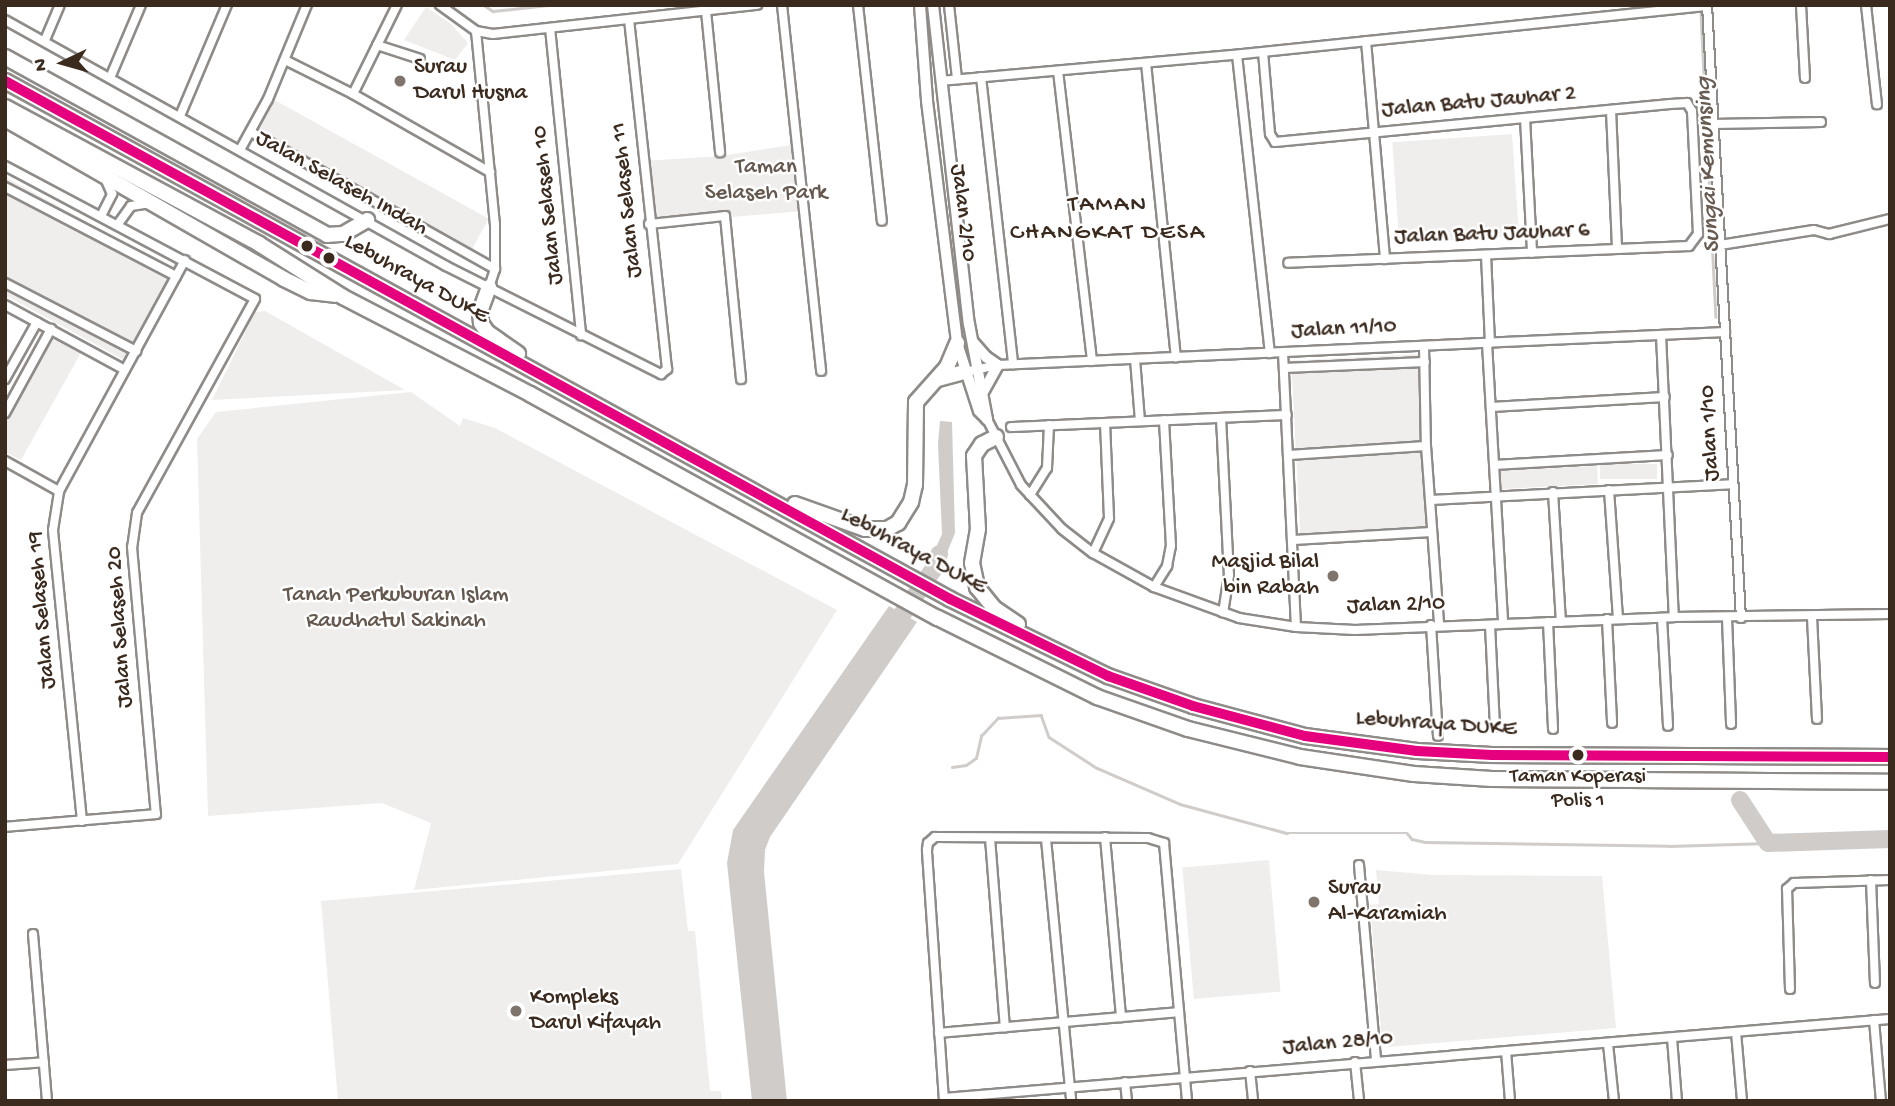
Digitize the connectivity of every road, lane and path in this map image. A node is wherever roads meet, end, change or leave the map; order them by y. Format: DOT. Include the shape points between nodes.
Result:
graph roads {
  1 [pos="60,5"];
  2 [pos="141,5"];
  3 [pos="227,5"];
  4 [pos="307,5"];
  5 [pos="397,5"];
  6 [pos="440,5"];
  7 [pos="757,5"];
  8 [pos="782,5"];
  9 [pos="858,5"];
  10 [pos="920,5"];
  11 [pos="933,5"];
  12 [pos="949,5"];
  13 [pos="1707,5"];
  14 [pos="1801,5"];
  15 [pos="1866,5"];
  16 [pos="706,11"];
  17 [pos="5,20"];
  18 [pos="629,20"];
  19 [pos="550,28"];
  20 [pos="476,31"];
  21 [pos="45,40"];
  22 [pos="1366,41"];
  23 [pos="377,45"];
  24 [pos="1263,52"];
  25 [pos="1239,55"];
  26 [pos="5,57"];
  27 [pos="421,59"];
  28 [pos="285,60"];
  29 [pos="1146,63"];
  30 [pos="1058,71"];
  31 [pos="981,77"];
  32 [pos="110,78"];
  33 [pos="1805,78"];
  34 [pos="957,79"];
  35 [pos="5,81"];
  36 [pos="941,81"];
  37 [pos="353,94"];
  38 [pos="1877,104"];
  39 [pos="5,107"];
  40 [pos="1611,110"];
  41 [pos="180,116"];
  42 [pos="1525,118"];
  43 [pos="5,119"];
  44 [pos="1821,122"];
  45 [pos="1713,124"];
  46 [pos="251,132"];
  47 [pos="1374,132"];
  48 [pos="240,150"];
  49 [pos="720,152"];
  50 [pos="5,166"];
  51 [pos="490,172"];
  52 [pos="102,174"];
  53 [pos="5,187"];
  54 [pos="152,203"];
  55 [pos="101,216"];
  56 [pos="1890,219"];
  57 [pos="368,220"];
  58 [pos="882,221"];
  59 [pos="118,224"];
  60 [pos="649,224"];
  61 [pos="1695,241"];
  62 [pos="1720,245"];
  63 [pos="1617,249"];
  64 [pos="1532,253"];
  65 [pos="1486,255"];
  66 [pos="1385,259"];
  67 [pos="185,260"];
  68 [pos="1288,263"];
  69 [pos="495,269"];
  70 [pos="176,276"];
  71 [pos="5,283"];
  72 [pos="489,287"];
  73 [pos="343,297"];
  74 [pos="5,304"];
  75 [pos="37,321"];
  76 [pos="51,329"];
  77 [pos="1725,332"];
  78 [pos="582,335"];
  79 [pos="1661,335"];
  80 [pos="964,342"];
  81 [pos="1489,343"];
  82 [pos="1424,345"];
  83 [pos="136,351"];
  84 [pos="1283,352"];
  85 [pos="1270,353"];
  86 [pos="1176,357"];
  87 [pos="1135,359"];
  88 [pos="1092,361"];
  89 [pos="1424,362"];
  90 [pos="1013,364"];
  91 [pos="998,365"];
  92 [pos="1284,368"];
  93 [pos="125,370"];
  94 [pos="971,370"];
  95 [pos="821,371"];
  96 [pos="661,374"];
  97 [pos="5,379"];
  98 [pos="741,379"];
  99 [pos="938,379"];
  100 [pos="570,390"];
  101 [pos="983,392"];
  102 [pos="1665,397"];
  103 [pos="1491,407"];
  104 [pos="5,413"];
  105 [pos="1287,415"];
  106 [pos="1222,418"];
  107 [pos="987,419"];
  108 [pos="1164,420"];
  109 [pos="1140,421"];
  110 [pos="1105,423"];
  111 [pos="1049,425"];
  112 [pos="1011,427"];
  113 [pos="996,437"];
  114 [pos="1426,446"];
  115 [pos="1668,455"];
  116 [pos="1289,456"];
  117 [pos="5,461"];
  118 [pos="1494,465"];
  119 [pos="1733,484"];
  120 [pos="1670,487"];
  121 [pos="754,490"];
  122 [pos="1609,490"];
  123 [pos="59,491"];
  124 [pos="1553,492"];
  125 [pos="1030,495"];
  126 [pos="1496,495"];
  127 [pos="1430,500"];
  128 [pos="1432,532"];
  129 [pos="1293,540"];
  130 [pos="1093,553"];
  131 [pos="1154,587"];
  132 [pos="1223,613"];
  133 [pos="1890,614"];
  134 [pos="1674,617"];
  135 [pos="1812,617"];
  136 [pos="1662,618"];
  137 [pos="1727,618"];
  138 [pos="1741,618"];
  139 [pos="1607,619"];
  140 [pos="1618,619"];
  141 [pos="1548,622"];
  142 [pos="1561,622"];
  143 [pos="1503,624"];
  144 [pos="1435,625"];
  145 [pos="1490,625"];
  146 [pos="1296,627"];
  147 [pos="1064,654"];
  148 [pos="1817,719"];
  149 [pos="1612,723"];
  150 [pos="1731,724"];
  151 [pos="1668,726"];
  152 [pos="1495,727"];
  153 [pos="1553,729"];
  154 [pos="1438,736"];
  155 [pos="1890,757"];
  156 [pos="1890,782"];
  157 [pos="82,821"];
  158 [pos="5,827"];
  159 [pos="1105,837"];
  160 [pos="990,838"];
  161 [pos="1046,839"];
  162 [pos="1359,865"];
  163 [pos="1871,880"];
  164 [pos="1890,880"];
  165 [pos="33,934"];
  166 [pos="1875,983"];
  167 [pos="1790,989"];
  168 [pos="1180,1012"];
  169 [pos="1121,1017"];
  170 [pos="1890,1018"];
  171 [pos="1874,1020"];
  172 [pos="1063,1022"];
  173 [pos="1005,1027"];
  174 [pos="1736,1032"];
  175 [pos="939,1033"];
  176 [pos="1672,1038"];
  177 [pos="1608,1044"];
  178 [pos="1506,1051"];
  179 [pos="1376,1060"];
  180 [pos="44,1062"];
  181 [pos="1355,1062"];
  182 [pos="5,1065"];
  183 [pos="1250,1071"];
  184 [pos="1185,1077"];
  185 [pos="1125,1082"];
  186 [pos="1070,1087"];
  187 [pos="1012,1096"];
  188 [pos="944,1099"];
  189 [pos="47,1101"];
  190 [pos="1071,1101"];
  191 [pos="1127,1101"];
  192 [pos="1187,1101"];
  193 [pos="1253,1101"];
  194 [pos="1359,1101"];
  195 [pos="1510,1101"];
  196 [pos="1614,1101"];
  197 [pos="1677,1101"];
  198 [pos="1742,1101"];
  199 [pos="1881,1101"];
  1 -- 21 [label="street"];
  2 -- 32 [label="street"];
  3 -- 41 [label="street"];
  4 -- 28 [label="street"];
  5 -- 23 [label="street"];
  6 -- 20 [label="street"];
  7 -- 16 [label="street"];
  8 -- 95 [label="street"];
  9 -- 58 [label="street"];
  10 -- 80 [label="street, Jalan 2/10" via="927,101"];
  11 -- 36 [label="street, Jalan 2/10"];
  12 -- 34 [label="street"];
  13 -- 22 [label="street"];
  13 -- 45 [label="street, Jalan 1/10"];
  14 -- 33 [label="street"];
  15 -- 38 [label="street"];
  16 -- 18 [label="street"];
  16 -- 49 [label="street"];
  17 -- 21 [label="street, Jalan Selaseh Indah"];
  18 -- 19 [label="street"];
  18 -- 60 [label="street, Jalan Selaseh 11"];
  19 -- 20 [label="street" via="493,34"];
  19 -- 78 [label="street, Jalan Selaseh 10"];
  20 -- 51 [label="street"];
  21 -- 32 [label="street, Jalan Selaseh Indah"];
  22 -- 24 [label="street"];
  22 -- 47 [label="street"];
  23 -- 27 [label="street"];
  23 -- 37 [label="street"];
  24 -- 25 [label="street"];
  24 -- 47 [label="street, Jalan Batu Jauhar 2" via="1270,134 1275,142"];
  25 -- 29 [label="street"];
  25 -- 85 [label="street"];
  26 -- 57 [label="highway" via="327,235 343,234"];
  28 -- 37 [label="street"];
  28 -- 46 [label="street"];
  29 -- 30 [label="street"];
  29 -- 86 [label="street"];
  30 -- 31 [label="street"];
  30 -- 88 [label="street"];
  31 -- 34 [label="street"];
  31 -- 90 [label="street"];
  32 -- 41 [label="street, Jalan Selaseh Indah"];
  34 -- 36 [label="street"];
  35 -- 100 [label="highway, Lebuhraya DUKE"];
  36 -- 80 [label="street, Jalan 2/10"];
  37 -- 51 [label="street"];
  39 -- 73 [label="highway, Lebuhraya DUKE" via="258,244"];
  40 -- 42 [label="street, Jalan Batu Jauhar 2"];
  40 -- 61 [label="street, Jalan Batu Jauhar 2" via="1686,103 1692,111"];
  40 -- 63 [label="street"];
  41 -- 48 [label="street, Jalan Selaseh Indah"];
  42 -- 47 [label="street, Jalan Batu Jauhar 2"];
  42 -- 64 [label="street"];
  43 -- 52 [label="highway"];
  44 -- 45 [label="street"];
  45 -- 62 [label="street, Jalan 1/10"];
  46 -- 48 [label="street"];
  46 -- 69 [label="street, Jalan Selaseh Indah"];
  47 -- 66 [label="street"];
  48 -- 57 [label="street, Jalan Selaseh Indah"];
  50 -- 55 [label="street"];
  51 -- 69 [label="street"];
  52 -- 54 [label="highway"];
  52 -- 55 [label="street" via="112,194"];
  53 -- 70 [label="street"];
  54 -- 59 [label="street" via="131,206"];
  54 -- 73 [label="highway" via="302,288"];
  55 -- 59 [label="street"];
  56 -- 62 [label="street" via="1829,234 1814,230"];
  57 -- 72 [label="street, Jalan Selaseh Indah"];
  59 -- 67 [label="street"];
  60 -- 96 [label="street, Jalan Selaseh 11" via="667,369"];
  60 -- 98 [label="street" via="725,216"];
  61 -- 63 [label="street, Jalan Batu Jauhar 6" via="1689,246"];
  62 -- 77 [label="street, Jalan 1/10"];
  63 -- 64 [label="street, Jalan Batu Jauhar 6"];
  64 -- 65 [label="street, Jalan Batu Jauhar 6"];
  65 -- 66 [label="street, Jalan Batu Jauhar 6"];
  65 -- 81 [label="street"];
  66 -- 68 [label="street, Jalan Batu Jauhar 6"];
  67 -- 70 [label="street, Jalan Selaseh 19"];
  67 -- 157 [label="street, Jalan Selaseh 20" via="255,299 137,513 132,547 156,814"];
  69 -- 72 [label="street"];
  70 -- 83 [label="street, Jalan Selaseh 19"];
  71 -- 83 [label="street"];
  72 -- 78 [label="street, Jalan Selaseh Indah"];
  72 -- 100 [label="highway" via="480,312 487,332"];
  73 -- 156 [label="highway, Lebuhraya DUKE" via="939,618 1097,697 1188,729 1342,766 1492,779"];
  74 -- 75 [label="street"];
  75 -- 76 [label="street"];
  75 -- 97 [label="street"];
  76 -- 93 [label="street"];
  76 -- 104 [label="street"];
  77 -- 79 [label="street, Jalan 11/10"];
  77 -- 119 [label="street, Jalan 1/10"];
  78 -- 96 [label="street, Jalan Selaseh Indah"];
  79 -- 81 [label="street, Jalan 11/10"];
  79 -- 102 [label="street"];
  80 -- 91 [label="street"];
  80 -- 94 [label="street, Jalan 2/10"];
  80 -- 99 [label="highway"];
  81 -- 82 [label="street, Jalan 11/10"];
  81 -- 103 [label="street"];
  82 -- 84 [label="street, Jalan 11/10"];
  82 -- 89 [label="street"];
  83 -- 93 [label="street, Jalan Selaseh 19"];
  84 -- 85 [label="street, Jalan 11/10"];
  84 -- 92 [label="street"];
  85 -- 86 [label="street, Jalan 11/10"];
  86 -- 87 [label="street, Jalan 11/10"];
  87 -- 88 [label="street, Jalan 11/10"];
  87 -- 109 [label="street"];
  88 -- 90 [label="street, Jalan 11/10"];
  89 -- 92 [label="street"];
  89 -- 114 [label="street"];
  90 -- 91 [label="street, Jalan 11/10"];
  91 -- 94 [label="street, Jalan 11/10"];
  91 -- 101 [label="street"];
  92 -- 105 [label="street"];
  93 -- 123 [label="street, Jalan Selaseh 19"];
  94 -- 99 [label="highway"];
  94 -- 101 [label="street, Jalan 2/10"];
  94 -- 107 [label="street, Jalan 2/10" via="979,411"];
  99 -- 121 [label="highway" via="916,402 915,485 904,516 893,527 865,528"];
  100 -- 121 [label="highway, Lebuhraya DUKE"];
  101 -- 107 [label="street, Jalan 2/10"];
  102 -- 103 [label="street"];
  102 -- 115 [label="street"];
  103 -- 118 [label="street"];
  105 -- 106 [label="street"];
  105 -- 116 [label="street"];
  106 -- 108 [label="street"];
  106 -- 132 [label="street" via="1229,575"];
  107 -- 113 [label="street, Jalan 2/10"];
  108 -- 109 [label="street"];
  108 -- 131 [label="street" via="1171,546 1167,566"];
  109 -- 110 [label="street"];
  110 -- 111 [label="street"];
  110 -- 130 [label="street" via="1109,518"];
  111 -- 112 [label="street"];
  111 -- 125 [label="street" via="1047,468"];
  113 -- 125 [label="street, Jalan 2/10"];
  113 -- 147 [label="highway" via="976,450 973,462 978,530 972,563 977,587 994,608"];
  114 -- 116 [label="street"];
  114 -- 127 [label="street"];
  115 -- 118 [label="street"];
  115 -- 120 [label="street"];
  116 -- 129 [label="street"];
  117 -- 123 [label="street"];
  118 -- 126 [label="street"];
  119 -- 120 [label="street"];
  119 -- 138 [label="street, Jalan 1/10"];
  120 -- 122 [label="street"];
  120 -- 134 [label="street"];
  121 -- 147 [label="highway, Lebuhraya DUKE" via="950,598"];
  122 -- 124 [label="street"];
  122 -- 140 [label="street"];
  123 -- 157 [label="street, Jalan Selaseh 19" via="52,530"];
  124 -- 126 [label="street"];
  124 -- 142 [label="street"];
  125 -- 130 [label="street, Jalan 2/10"];
  126 -- 127 [label="street"];
  126 -- 143 [label="street"];
  127 -- 128 [label="street"];
  128 -- 129 [label="street"];
  128 -- 144 [label="street"];
  129 -- 146 [label="street"];
  130 -- 131 [label="street, Jalan 2/10"];
  131 -- 132 [label="street, Jalan 2/10"];
  132 -- 146 [label="street, Jalan 2/10"];
  133 -- 135 [label="street, Jalan 2/10"];
  134 -- 136 [label="street, Jalan 2/10"];
  134 -- 137 [label="street, Jalan 2/10"];
  135 -- 138 [label="street, Jalan 2/10"];
  135 -- 148 [label="street"];
  136 -- 140 [label="street, Jalan 2/10"];
  136 -- 151 [label="street"];
  137 -- 138 [label="street, Jalan 2/10"];
  137 -- 150 [label="street"];
  139 -- 140 [label="street, Jalan 2/10"];
  139 -- 142 [label="street, Jalan 2/10"];
  139 -- 149 [label="street"];
  141 -- 142 [label="street, Jalan 2/10"];
  141 -- 143 [label="street, Jalan 2/10"];
  141 -- 153 [label="street"];
  143 -- 145 [label="street, Jalan 2/10"];
  144 -- 145 [label="street, Jalan 2/10"];
  144 -- 146 [label="street, Jalan 2/10" via="1355,630"];
  144 -- 154 [label="street"];
  145 -- 152 [label="street"];
  147 -- 155 [label="highway, Lebuhraya DUKE" via="1108,676 1193,706 1348,743 1492,755"];
  157 -- 158 [label="street"];
  159 -- 161 [label="street"];
  159 -- 168 [label="street" via="1164,843"];
  159 -- 169 [label="street"];
  160 -- 161 [label="street"];
  160 -- 173 [label="street"];
  160 -- 175 [label="street" via="934,837 928,843"];
  161 -- 172 [label="street"];
  162 -- 179 [label="street"];
  163 -- 164 [label="street"];
  163 -- 166 [label="street"];
  163 -- 167 [label="street" via="1794,883 1787,889"];
  165 -- 180 [label="street"];
  168 -- 169 [label="street"];
  168 -- 184 [label="street"];
  169 -- 172 [label="street"];
  170 -- 171 [label="street, Jalan 28/10"];
  171 -- 174 [label="street, Jalan 28/10"];
  171 -- 199 [label="street"];
  172 -- 173 [label="street"];
  172 -- 186 [label="street"];
  173 -- 175 [label="street"];
  174 -- 176 [label="street, Jalan 28/10"];
  174 -- 198 [label="street"];
  175 -- 188 [label="street"];
  176 -- 177 [label="street, Jalan 28/10"];
  176 -- 197 [label="street"];
  177 -- 178 [label="street, Jalan 28/10"];
  177 -- 196 [label="street"];
  178 -- 179 [label="street, Jalan 28/10"];
  178 -- 195 [label="street"];
  179 -- 181 [label="street, Jalan 28/10"];
  180 -- 182 [label="street"];
  180 -- 189 [label="street"];
  181 -- 183 [label="street, Jalan 28/10"];
  181 -- 194 [label="street"];
  183 -- 184 [label="street, Jalan 28/10"];
  183 -- 193 [label="street"];
  184 -- 185 [label="street, Jalan 28/10"];
  184 -- 192 [label="street"];
  185 -- 186 [label="street, Jalan 28/10"];
  185 -- 191 [label="street"];
  186 -- 187 [label="street, Jalan 28/10"];
  186 -- 190 [label="street"];
  187 -- 188 [label="street, Jalan 28/10"];
}
